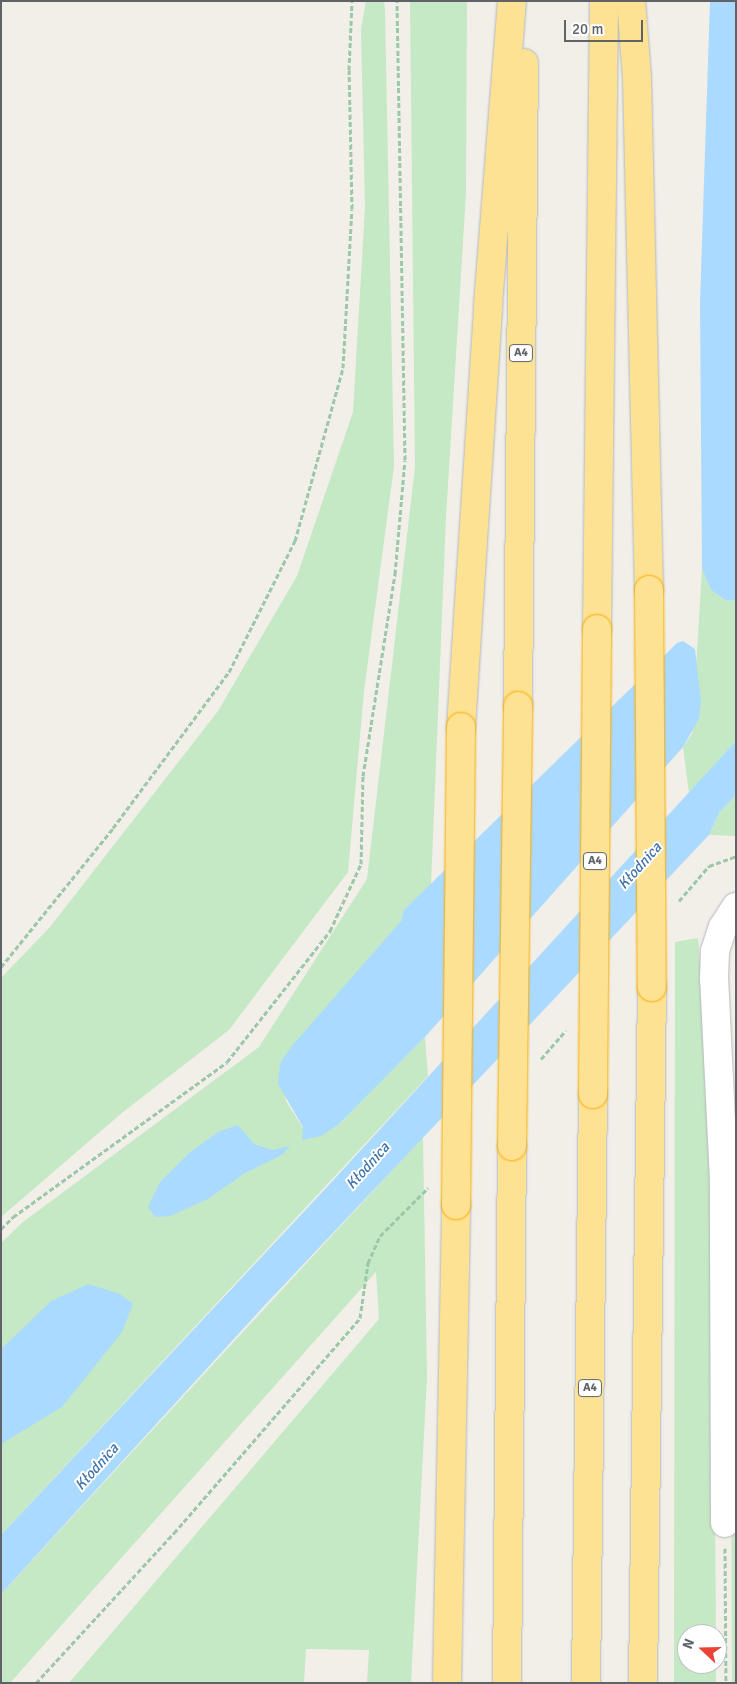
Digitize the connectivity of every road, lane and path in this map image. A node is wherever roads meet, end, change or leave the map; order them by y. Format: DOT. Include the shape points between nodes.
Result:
graph roads {
  1 [pos="352,1"];
  2 [pos="397,1"];
  3 [pos="512,1"];
  4 [pos="525,1"];
  5 [pos="604,1"];
  6 [pos="631,1"];
  7 [pos="736,907"];
  8 [pos="1,967"];
  9 [pos="1,1229"];
  10 [pos="360,1318"];
  11 [pos="725,1522"];
  12 [pos="36,1683"];
  13 [pos="447,1683"];
  14 [pos="506,1683"];
  15 [pos="586,1683"];
  16 [pos="643,1683"];
  17 [pos="726,1683"];
  1 -- 8 [label="path" via="349,70 352,209 343,368 295,541 230,672 113,828"];
  2 -- 9 [label="path" via="405,460 395,574 363,776 361,864 330,931 227,1062 13,1217"];
  3 -- 13 [label="highway, bridge" via="488,305 461,727"];
  4 -- 14 [label="highway, A4, bridge"];
  5 -- 15 [label="highway, A4, bridge"];
  6 -- 16 [label="highway, bridge" via="637,78 649,590 652,987"];
  7 -- 11 [label="lane" via="723,927 715,951 714,979 724,1181"];
  10 -- 12 [label="path" via="174,1533"];
  11 -- 17 [label="path"];
}
